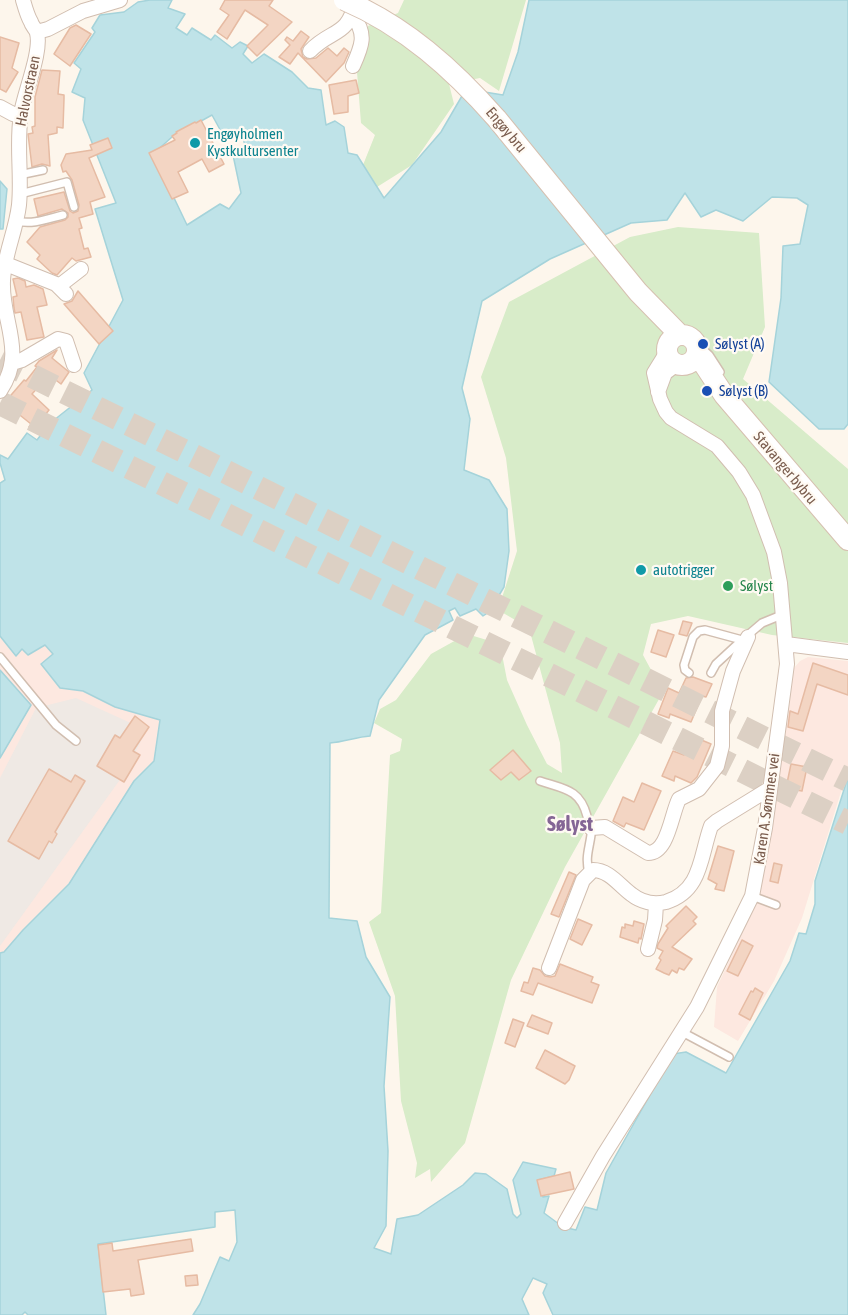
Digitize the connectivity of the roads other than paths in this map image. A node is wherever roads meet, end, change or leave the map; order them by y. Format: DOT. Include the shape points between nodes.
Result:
graph roads {
  1 [pos="23,0"];
  2 [pos="120,0"];
  3 [pos="356,0"];
  4 [pos="348,8"];
  5 [pos="37,32"];
  6 [pos="310,51"];
  7 [pos="352,66"];
  8 [pos="0,107"];
  9 [pos="20,116"];
  10 [pos="43,170"];
  11 [pos="19,175"];
  12 [pos="20,194"];
  13 [pos="74,207"];
  14 [pos="63,215"];
  15 [pos="16,221"];
  16 [pos="6,264"];
  17 [pos="81,268"];
  18 [pos="678,346"];
  19 [pos="12,363"];
  20 [pos="74,365"];
  21 [pos="0,391"];
  22 [pos="848,540"];
  23 [pos="784,614"];
  24 [pos="745,638"];
  25 [pos="786,644"];
  26 [pos="848,652"];
  27 [pos="0,657"];
  28 [pos="689,672"];
  29 [pos="711,673"];
  30 [pos="76,741"];
  31 [pos="540,781"];
  32 [pos="770,789"];
  33 [pos="591,828"];
  34 [pos="588,873"];
  35 [pos="752,896"];
  36 [pos="656,904"];
  37 [pos="777,905"];
  38 [pos="648,949"];
  39 [pos="549,968"];
  40 [pos="682,1032"];
  41 [pos="729,1057"];
  42 [pos="566,1223"];
  1 -- 5 [label="street, Halvorstraen"];
  2 -- 5 [label="street" via="83,11"];
  3 -- 4 [label="street"];
  4 -- 6 [label="street" via="337,34 322,39"];
  4 -- 7 [label="street" via="362,34"];
  4 -- 18 [label="main road, Engøy bru, bridge" via="363,9 398,29 466,84"];
  5 -- 9 [label="street, Halvorstraen" via="36,55"];
  8 -- 9 [label="street"];
  9 -- 11 [label="street, Halvorstraen"];
  10 -- 11 [label="lane"];
  11 -- 12 [label="street, Halvorstraen"];
  12 -- 13 [label="lane" via="67,182"];
  12 -- 15 [label="street, Halvorstraen"];
  14 -- 15 [label="lane" via="26,224"];
  15 -- 16 [label="street, Halvorstraen"];
  16 -- 17 [label="street" via="63,290"];
  16 -- 19 [label="street, Halvorstraen" via="3,289"];
  18 -- 22 [label="main road, Stavanger bybru"];
  18 -- 23 [label="street, Karen A. Sømmes vei" via="658,392 663,408 671,418 717,446 753,495 774,552"];
  19 -- 20 [label="street" via="58,339 66,341"];
  19 -- 21 [label="street, Halvorstraen"];
  23 -- 24 [label="lane" via="762,623"];
  23 -- 25 [label="street, Karen A. Sømmes vei"];
  24 -- 28 [label="lane" via="699,631 684,664"];
  24 -- 29 [label="lane"];
  24 -- 33 [label="street" via="722,711 722,746 717,766 699,789 679,799 662,847 648,853 605,827"];
  25 -- 26 [label="street"];
  25 -- 32 [label="street, Karen A. Sømmes vei" via="788,664"];
  27 -- 30 [label="lane" via="56,725"];
  31 -- 33 [label="lane" via="580,798"];
  32 -- 35 [label="street, Karen A. Sømmes vei"];
  32 -- 36 [label="street" via="717,821 709,831 698,874 689,888 678,897"];
  33 -- 34 [label="lane" via="585,860"];
  34 -- 36 [label="street" via="603,872 633,896"];
  34 -- 39 [label="street"];
  35 -- 37 [label="lane"];
  35 -- 40 [label="street, Karen A. Sømmes vei"];
  36 -- 38 [label="street"];
  40 -- 41 [label="lane"];
  40 -- 42 [label="street, Karen A. Sømmes vei" via="603,1156"];
}
